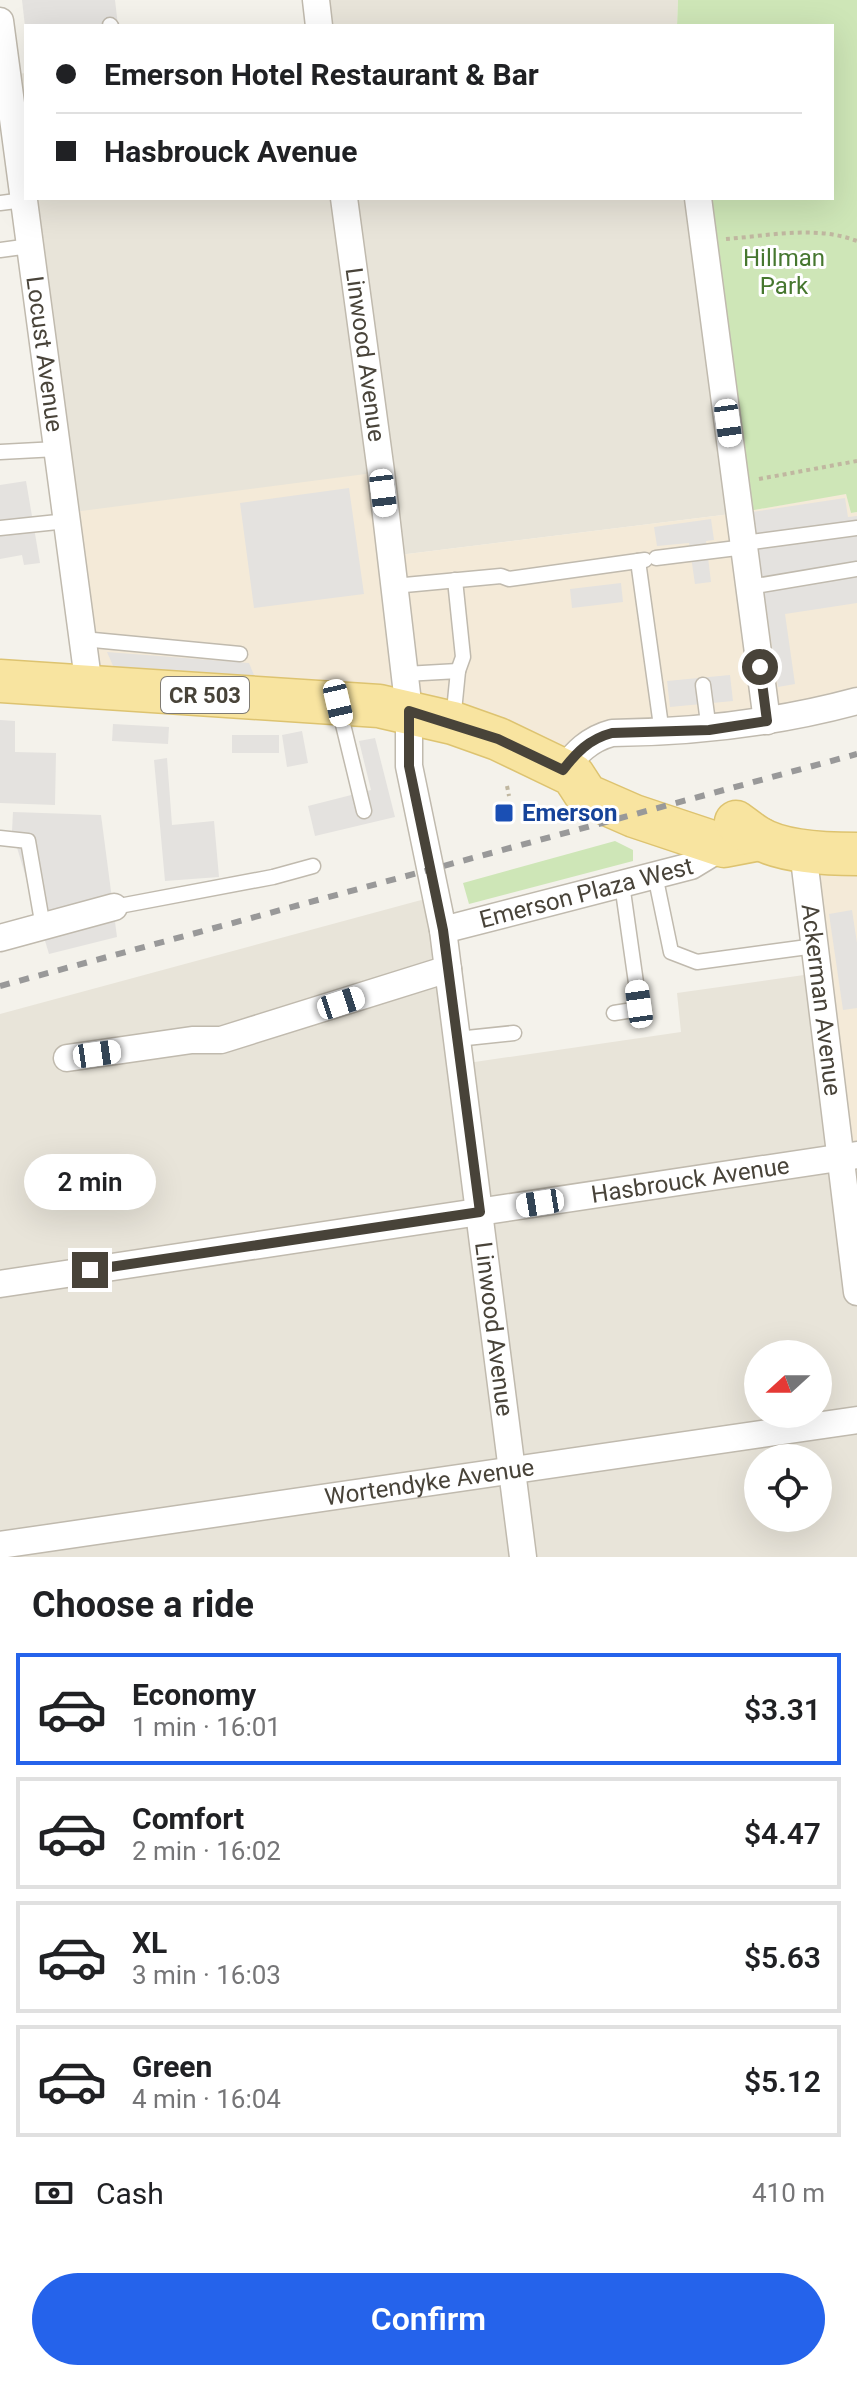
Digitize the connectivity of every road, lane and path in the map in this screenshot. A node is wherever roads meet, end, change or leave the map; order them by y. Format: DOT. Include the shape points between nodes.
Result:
graph roads {
  1 [pos="316,0"];
  2 [pos="0,21"];
  3 [pos="319,24"];
  4 [pos="17,74"];
  5 [pos="8,145"];
  6 [pos="344,200"];
  7 [pos="698,200"];
  8 [pos="12,202"];
  9 [pos="703,241"];
  10 [pos="857,241"];
  11 [pos="30,246"];
  12 [pos="0,250"];
  13 [pos="57,449"];
  14 [pos="0,452"];
  15 [pos="857,461"];
  16 [pos="737,484"];
  17 [pos="67,521"];
  18 [pos="0,528"];
  19 [pos="857,528"];
  20 [pos="745,545"];
  21 [pos="646,560"];
  22 [pos="857,569"];
  23 [pos="455,580"];
  24 [pos="394,586"];
  25 [pos="750,587"];
  26 [pos="83,639"];
  27 [pos="240,654"];
  28 [pos="458,671"];
  29 [pos="0,681"];
  30 [pos="703,685"];
  31 [pos="89,687"];
  32 [pos="407,692"];
  33 [pos="857,701"];
  34 [pos="338,703"];
  35 [pos="767,721"];
  36 [pos="453,723"];
  37 [pos="709,730"];
  38 [pos="662,733"];
  39 [pos="568,773"];
  40 [pos="507,786"];
  41 [pos="509,796"];
  42 [pos="364,811"];
  43 [pos="0,838"];
  44 [pos="742,842"];
  45 [pos="803,851"];
  46 [pos="857,854"];
  47 [pos="313,866"];
  48 [pos="655,875"];
  49 [pos="622,884"];
  50 [pos="114,907"];
  51 [pos="43,927"];
  52 [pos="443,930"];
  53 [pos="0,938"];
  54 [pos="815,946"];
  55 [pos="448,969"];
  56 [pos="614,1013"];
  57 [pos="514,1033"];
  58 [pos="457,1039"];
  59 [pos="67,1058"];
  60 [pos="849,1156"];
  61 [pos="480,1212"];
  62 [pos="0,1284"];
  63 [pos="857,1292"];
  64 [pos="857,1420"];
  65 [pos="512,1470"];
  66 [pos="0,1545"];
  67 [pos="523,1557"];
  1 -- 3 [label="street"];
  2 -- 4 [label="street, Locust Avenue"];
  4 -- 5 [label="street, Locust Avenue"];
  5 -- 8 [label="street, Locust Avenue"];
  6 -- 24 [label="street, Linwood Avenue"];
  7 -- 9 [label="street"];
  8 -- 11 [label="street, Locust Avenue"];
  9 -- 10 [label="path" via="803,233"];
  9 -- 16 [label="street"];
  11 -- 12 [label="lane"];
  11 -- 13 [label="street, Locust Avenue"];
  13 -- 14 [label="lane"];
  13 -- 17 [label="street, Locust Avenue"];
  15 -- 16 [label="path"];
  16 -- 20 [label="street"];
  17 -- 18 [label="lane"];
  17 -- 26 [label="street, Locust Avenue"];
  19 -- 20 [label="lane"];
  20 -- 21 [label="lane"];
  20 -- 25 [label="street"];
  21 -- 23 [label="lane" via="509,579"];
  21 -- 38 [label="lane"];
  22 -- 25 [label="lane"];
  23 -- 24 [label="lane"];
  23 -- 28 [label="lane" via="463,657"];
  24 -- 32 [label="street, Linwood Avenue"];
  25 -- 35 [label="street"];
  26 -- 27 [label="lane"];
  26 -- 31 [label="street, Locust Avenue"];
  28 -- 32 [label="lane"];
  28 -- 36 [label="lane"];
  29 -- 31 [label="main road, CR 503"];
  30 -- 37 [label="lane"];
  31 -- 34 [label="main road, CR 503"];
  32 -- 34 [label="main road, CR 503" via="379,706"];
  32 -- 36 [label="main road, CR 503"];
  32 -- 52 [label="street, Linwood Avenue" via="409,766"];
  33 -- 35 [label="street"];
  34 -- 42 [label="lane"];
  35 -- 37 [label="street"];
  36 -- 39 [label="main road, CR 503"];
  37 -- 38 [label="street"];
  38 -- 39 [label="street" via="602,736 577,752"];
  39 -- 44 [label="main road, CR 503" via="596,770 734,821"];
  40 -- 41 [label="path"];
  43 -- 51 [label="lane" via="28,841"];
  44 -- 45 [label="main road, CR 503"];
  44 -- 48 [label="street, Emerson Plaza West" via="691,866"];
  45 -- 46 [label="main road, CR 503"];
  45 -- 54 [label="street, Ackerman Avenue"];
  47 -- 50 [label="lane"];
  48 -- 49 [label="street, Emerson Plaza West"];
  48 -- 54 [label="lane" via="671,952 677,956 697,962"];
  49 -- 52 [label="street, Emerson Plaza West"];
  49 -- 56 [label="lane" via="639,1004"];
  50 -- 51 [label="street"];
  51 -- 53 [label="street"];
  52 -- 55 [label="street, Linwood Avenue"];
  54 -- 60 [label="street, Ackerman Avenue"];
  55 -- 58 [label="street, Linwood Avenue"];
  55 -- 59 [label="street" via="221,1040"];
  57 -- 58 [label="lane"];
  58 -- 61 [label="street, Linwood Avenue"];
  60 -- 61 [label="street, Hasbrouck Avenue"];
  60 -- 63 [label="street, Ackerman Avenue"];
  61 -- 62 [label="street, Hasbrouck Avenue"];
  61 -- 65 [label="street, Linwood Avenue"];
  64 -- 65 [label="street, Wortendyke Avenue"];
  65 -- 66 [label="street, Wortendyke Avenue"];
  65 -- 67 [label="street, Linwood Avenue"];
}
